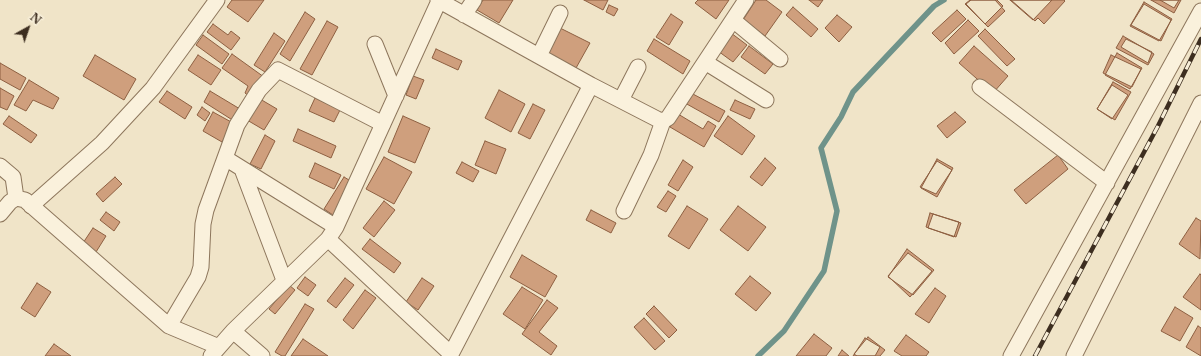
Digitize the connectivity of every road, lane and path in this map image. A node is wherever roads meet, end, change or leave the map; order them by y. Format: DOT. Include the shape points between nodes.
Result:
graph roads {
  1 [pos="217,0"];
  2 [pos="439,0"];
  3 [pos="474,0"];
  4 [pos="746,0"];
  5 [pos="1201,10"];
  6 [pos="560,13"];
  7 [pos="464,15"];
  8 [pos="733,20"];
  9 [pos="375,44"];
  10 [pos="539,56"];
  11 [pos="780,59"];
  12 [pos="704,62"];
  13 [pos="638,67"];
  14 [pos="591,85"];
  15 [pos="980,88"];
  16 [pos="396,96"];
  17 [pos="621,100"];
  18 [pos="766,100"];
  19 [pos="1201,103"];
  20 [pos="663,121"];
  21 [pos="383,124"];
  22 [pos="225,158"];
  23 [pos="0,166"];
  24 [pos="242,169"];
  25 [pos="1107,183"];
  26 [pos="16,198"];
  27 [pos="31,206"];
  28 [pos="624,211"];
  29 [pos="0,214"];
  30 [pos="332,233"];
  31 [pos="284,280"];
  32 [pos="169,326"];
  33 [pos="233,331"];
  34 [pos="215,352"];
  35 [pos="451,355"];
  36 [pos="262,356"];
  37 [pos="1012,356"];
  38 [pos="1074,356"];
  1 -- 27 [label="street" via="152,88 102,143"];
  2 -- 7 [label="street"];
  2 -- 16 [label="street"];
  3 -- 7 [label="street"];
  4 -- 8 [label="street"];
  5 -- 25 [label="street"];
  6 -- 10 [label="street"];
  7 -- 10 [label="street"];
  8 -- 11 [label="street"];
  8 -- 12 [label="street"];
  9 -- 16 [label="street"];
  10 -- 14 [label="street"];
  12 -- 18 [label="street"];
  12 -- 20 [label="street" via="668,118"];
  13 -- 17 [label="street"];
  14 -- 17 [label="street"];
  14 -- 35 [label="street"];
  15 -- 25 [label="street"];
  16 -- 21 [label="street"];
  17 -- 20 [label="street"];
  19 -- 38 [label="street"];
  20 -- 28 [label="street" via="651,155"];
  21 -- 22 [label="street" via="278,70 259,90 237,125"];
  21 -- 30 [label="street"];
  22 -- 24 [label="street"];
  22 -- 32 [label="street" via="206,210 198,278"];
  23 -- 26 [label="street" via="13,177"];
  24 -- 30 [label="street"];
  24 -- 31 [label="street"];
  25 -- 37 [label="street"];
  26 -- 27 [label="street" via="25,200"];
  26 -- 29 [label="street"];
  27 -- 32 [label="street"];
  30 -- 31 [label="street"];
  30 -- 35 [label="street"];
  31 -- 33 [label="street"];
  32 -- 34 [label="street"];
  33 -- 34 [label="street"];
  33 -- 36 [label="street"];
}
